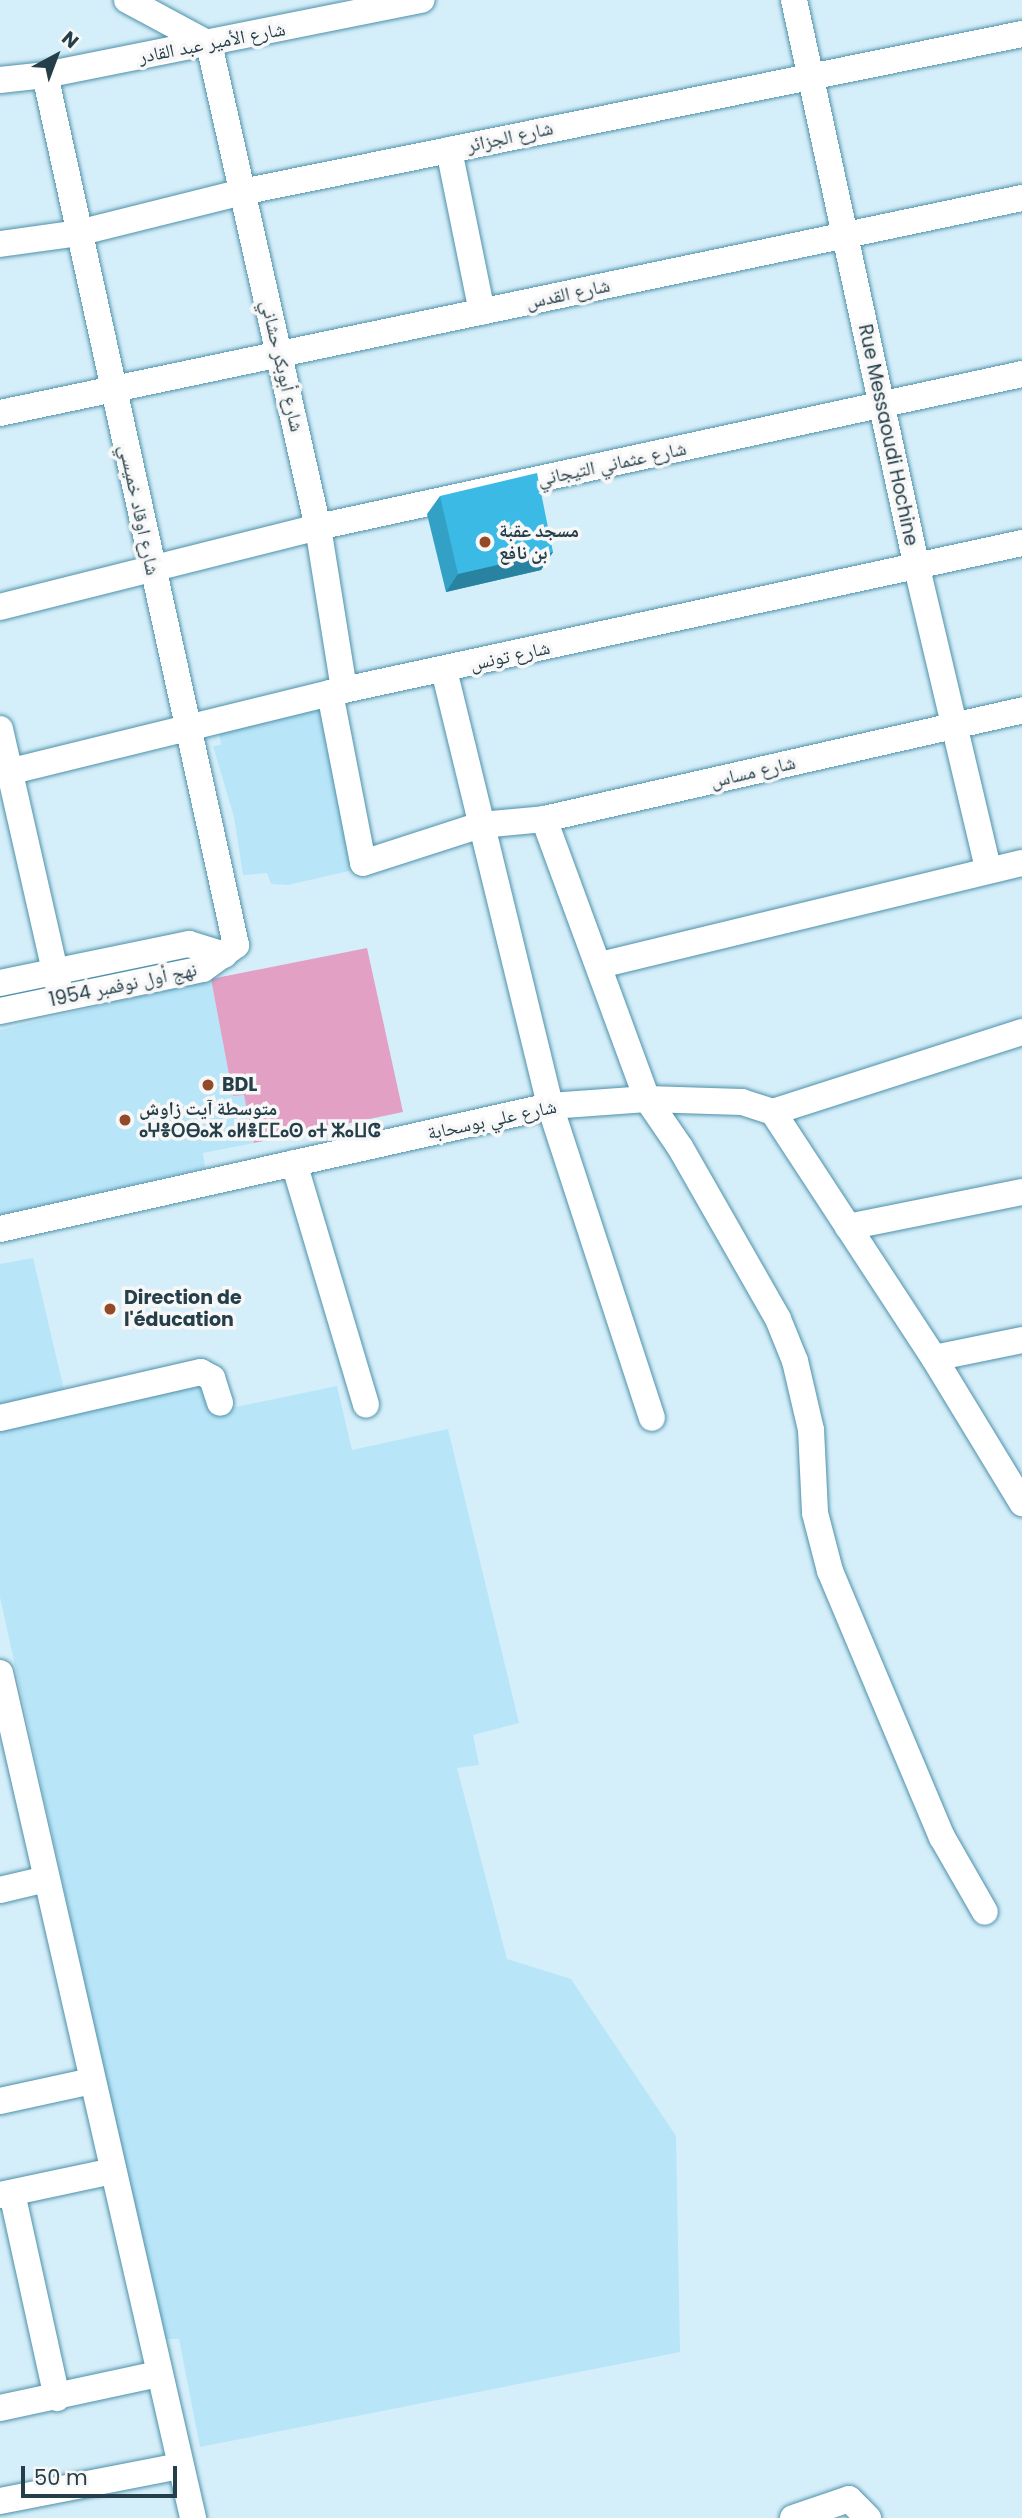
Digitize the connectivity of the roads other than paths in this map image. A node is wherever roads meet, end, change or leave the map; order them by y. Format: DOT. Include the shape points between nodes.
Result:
graph roads {
  1 [pos="127,0"];
  2 [pos="157,0"];
  3 [pos="422,0"];
  4 [pos="794,0"];
  5 [pos="170,23"];
  6 [pos="1022,34"];
  7 [pos="209,44"];
  8 [pos="45,75"];
  9 [pos="811,76"];
  10 [pos="0,80"];
  11 [pos="449,150"];
  12 [pos="242,192"];
  13 [pos="1022,198"];
  14 [pos="78,233"];
  15 [pos="844,236"];
  16 [pos="0,244"];
  17 [pos="482,312"];
  18 [pos="280,355"];
  19 [pos="1022,374"];
  20 [pos="113,389"];
  21 [pos="883,405"];
  22 [pos="0,413"];
  23 [pos="318,527"];
  24 [pos="1022,543"];
  25 [pos="917,568"];
  26 [pos="151,569"];
  27 [pos="0,607"];
  28 [pos="444,670"];
  29 [pos="337,691"];
  30 [pos="1022,710"];
  31 [pos="190,726"];
  32 [pos="953,727"];
  33 [pos="0,729"];
  34 [pos="5,773"];
  35 [pos="544,820"];
  36 [pos="481,825"];
  37 [pos="1022,863"];
  38 [pos="988,869"];
  39 [pos="230,950"];
  40 [pos="600,965"];
  41 [pos="55,972"];
  42 [pos="0,983"];
  43 [pos="61,998"];
  44 [pos="0,1011"];
  45 [pos="1022,1032"];
  46 [pos="647,1099"];
  47 [pos="550,1106"];
  48 [pos="773,1112"];
  49 [pos="294,1163"];
  50 [pos="1022,1192"];
  51 [pos="848,1227"];
  52 [pos="0,1229"];
  53 [pos="1022,1340"];
  54 [pos="934,1358"];
  55 [pos="219,1403"];
  56 [pos="366,1404"];
  57 [pos="0,1418"];
  58 [pos="652,1418"];
  59 [pos="1022,1503"];
  60 [pos="0,1673"];
  61 [pos="11,1776"];
  62 [pos="46,1879"];
  63 [pos="0,1890"];
  64 [pos="985,1912"];
  65 [pos="92,2081"];
  66 [pos="0,2101"];
  67 [pos="113,2171"];
  68 [pos="6,2194"];
  69 [pos="159,2374"];
  70 [pos="57,2398"];
  71 [pos="0,2408"];
  72 [pos="180,2466"];
  73 [pos="0,2501"];
  74 [pos="193,2518"];
  75 [pos="793,2518"];
  76 [pos="868,2518"];
  1 -- 5 [label="street"];
  2 -- 5 [label="street"];
  3 -- 7 [label="street, شارع الأمير عبد القادر"];
  4 -- 9 [label="street, Rue Messaoudi Hochine"];
  5 -- 7 [label="street"];
  6 -- 9 [label="street, شارع الجزائر"];
  7 -- 8 [label="street, شارع الأمير عبد القادر"];
  7 -- 12 [label="street, شارع أبوبكر حشاني"];
  8 -- 10 [label="street, شارع الأمير عبد القادر"];
  8 -- 14 [label="street, شارع اوقاد خميسي"];
  9 -- 11 [label="street, شارع الجزائر"];
  9 -- 15 [label="street, Rue Messaoudi Hochine"];
  11 -- 12 [label="street, شارع الجزائر"];
  11 -- 17 [label="street"];
  12 -- 14 [label="street, شارع الجزائر"];
  12 -- 18 [label="street, شارع أبوبكر حشاني"];
  13 -- 15 [label="street, شارع القدس"];
  14 -- 16 [label="street, شارع الجزائر"];
  14 -- 20 [label="street, شارع اوقاد خميسي"];
  15 -- 17 [label="street, شارع القدس"];
  15 -- 21 [label="street, Rue Messaoudi Hochine"];
  17 -- 18 [label="street, شارع القدس"];
  18 -- 20 [label="street, شارع القدس"];
  18 -- 23 [label="street, شارع أبوبكر حشاني"];
  19 -- 21 [label="street, شارع عثماني التيجاني"];
  20 -- 22 [label="street, شارع القدس"];
  20 -- 26 [label="street, شارع اوقاد خميسي"];
  21 -- 23 [label="street, شارع عثماني التيجاني"];
  21 -- 25 [label="street, Rue Messaoudi Hochine"];
  23 -- 26 [label="street, شارع عثماني التيجاني"];
  23 -- 29 [label="street, شارع أبوبكر حشاني"];
  24 -- 25 [label="street, شارع تونس"];
  25 -- 28 [label="street, شارع تونس"];
  25 -- 32 [label="street, Rue Messaoudi Hochine"];
  26 -- 27 [label="street, شارع عثماني التيجاني"];
  26 -- 31 [label="street, شارع اوقاد خميسي"];
  28 -- 29 [label="street, شارع تونس"];
  28 -- 36 [label="street"];
  29 -- 31 [label="street, شارع تونس"];
  29 -- 36 [label="street, شارع أبوبكر حشاني" via="363,863"];
  30 -- 32 [label="street, شارع مساس"];
  31 -- 34 [label="street, شارع تونس"];
  31 -- 39 [label="street, شارع اوقاد خميسي"];
  32 -- 35 [label="street, شارع مساس"];
  32 -- 38 [label="street, Rue Messaoudi Hochine"];
  33 -- 34 [label="street"];
  34 -- 41 [label="street"];
  35 -- 36 [label="street, شارع مساس"];
  35 -- 40 [label="street"];
  36 -- 47 [label="street"];
  37 -- 38 [label="street"];
  38 -- 40 [label="street"];
  39 -- 41 [label="street, نهج أول نوفمبر 1954" via="189,944"];
  39 -- 43 [label="street, نهج أول نوفمبر 1954" via="203,969"];
  40 -- 46 [label="street"];
  41 -- 42 [label="street, نهج أول نوفمبر 1954"];
  41 -- 43 [label="street"];
  43 -- 44 [label="street, نهج أول نوفمبر 1954"];
  45 -- 48 [label="street"];
  46 -- 47 [label="street, شارع علي بوسحابة"];
  46 -- 48 [label="street, شارع علي بوسحابة" via="742,1102"];
  46 -- 64 [label="street" via="680,1147 786,1340 807,1408 815,1514 830,1571 942,1837"];
  47 -- 49 [label="street, شارع علي بوسحابة"];
  47 -- 58 [label="street"];
  48 -- 51 [label="street"];
  49 -- 52 [label="street, شارع علي بوسحابة"];
  49 -- 56 [label="street"];
  50 -- 51 [label="street"];
  51 -- 54 [label="street"];
  53 -- 54 [label="street"];
  54 -- 59 [label="street"];
  55 -- 57 [label="street" via="212,1378 201,1372"];
  60 -- 61 [label="street"];
  61 -- 62 [label="street"];
  62 -- 63 [label="street"];
  62 -- 65 [label="street"];
  65 -- 66 [label="street"];
  65 -- 67 [label="street"];
  67 -- 68 [label="street"];
  67 -- 69 [label="street"];
  68 -- 70 [label="street"];
  69 -- 70 [label="street"];
  69 -- 72 [label="street"];
  70 -- 71 [label="street"];
  72 -- 73 [label="street"];
  72 -- 74 [label="street"];
  75 -- 76 [label="street" via="849,2499"];
}
